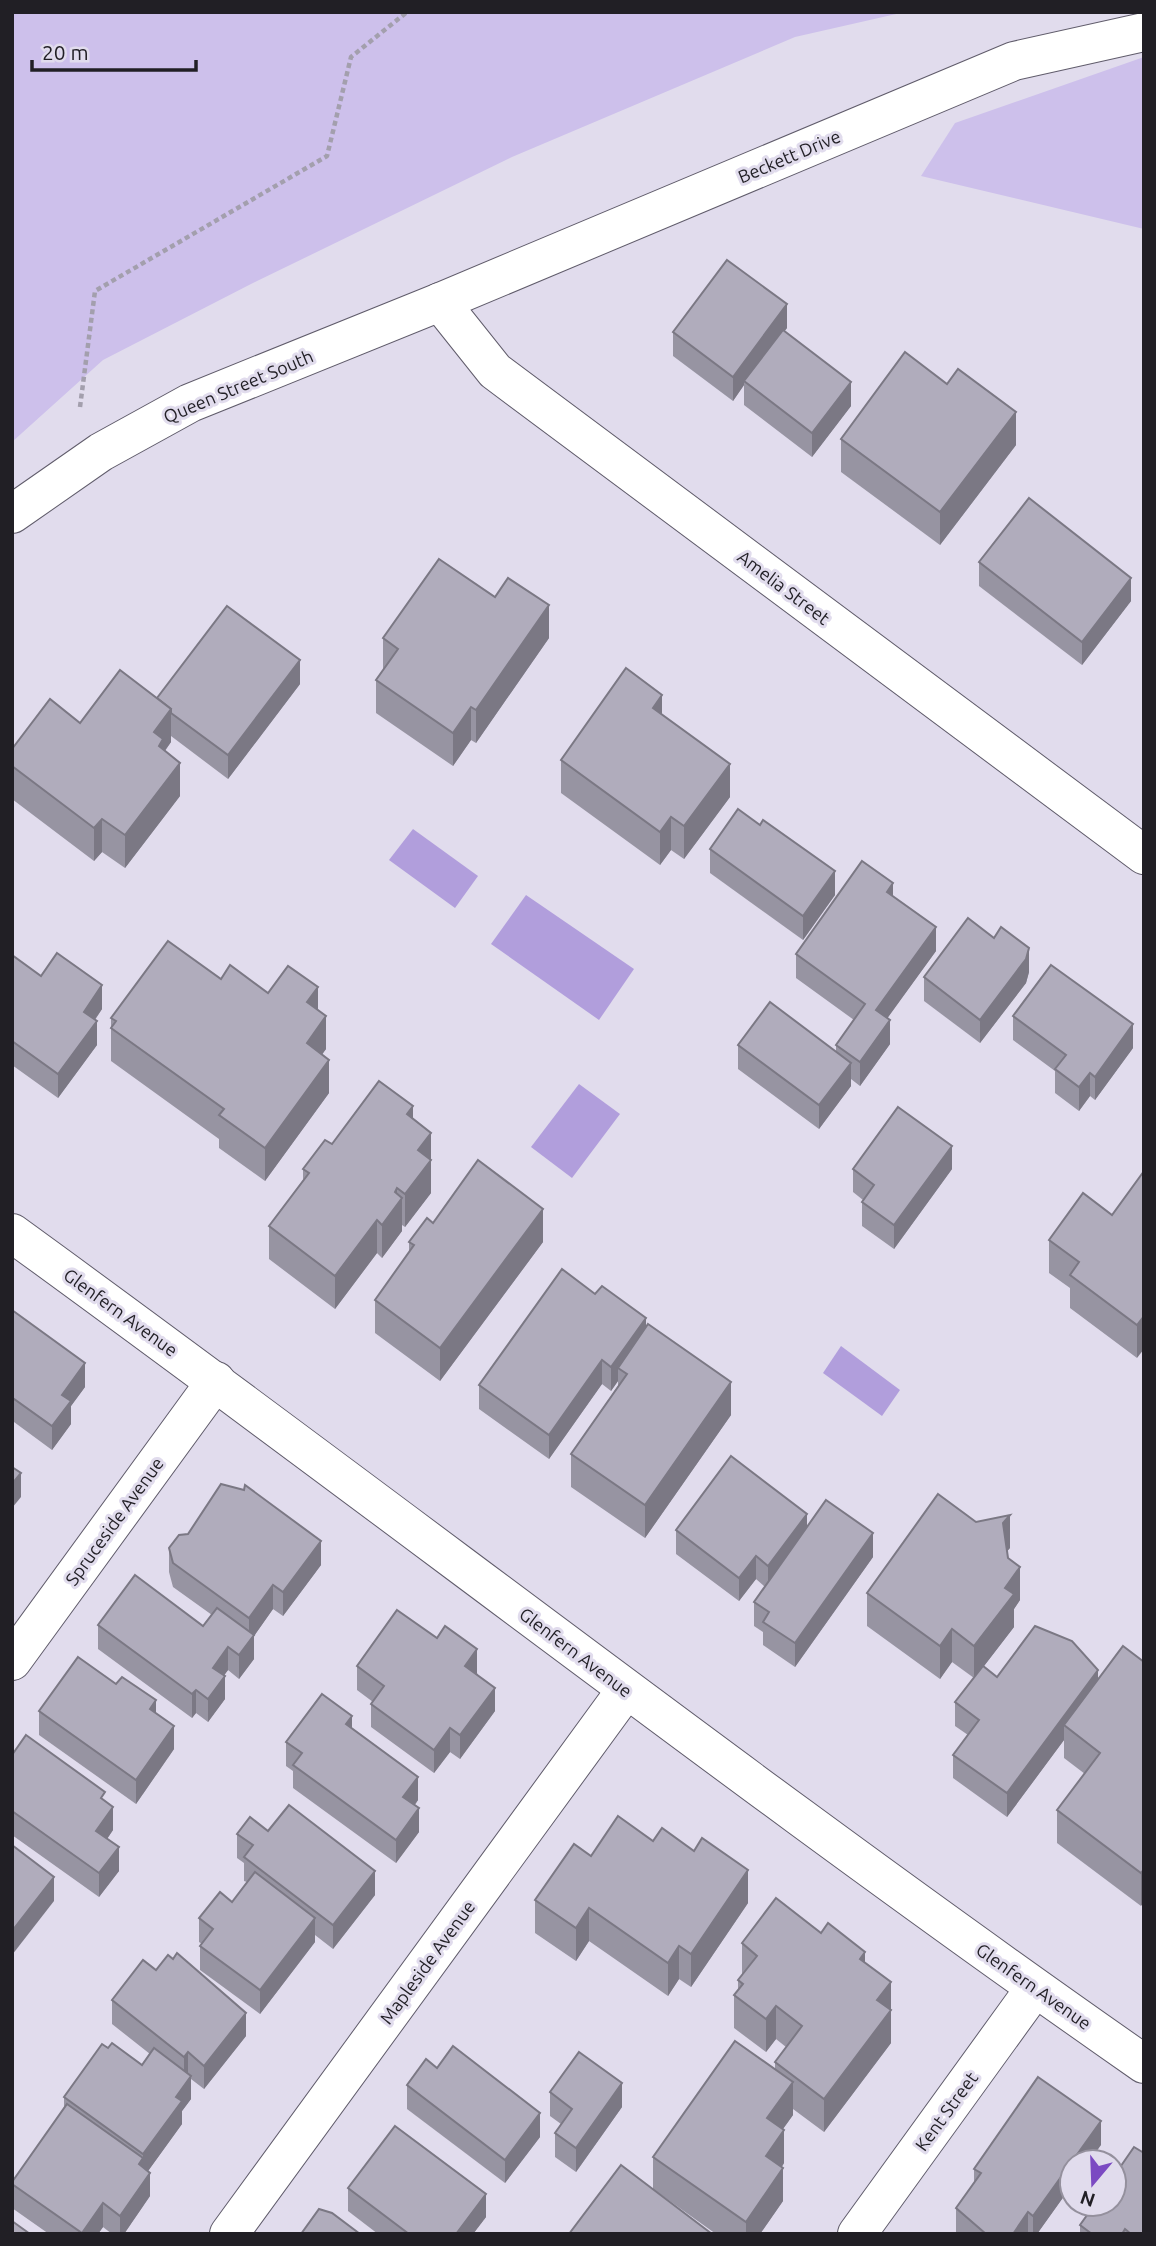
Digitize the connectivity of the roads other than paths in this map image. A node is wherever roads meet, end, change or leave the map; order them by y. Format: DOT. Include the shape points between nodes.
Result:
graph roads {
  1 [pos="1144,32"];
  2 [pos="440,302"];
  3 [pos="12,514"];
  4 [pos="1144,855"];
  5 [pos="12,1233"];
  6 [pos="216,1381"];
  7 [pos="12,1661"];
  8 [pos="626,1690"];
  9 [pos="1035,1988"];
  10 [pos="1144,2064"];
  11 [pos="229,2234"];
  12 [pos="857,2234"];
  1 -- 2 [label="street, Beckett Drive" via="1014,61"];
  2 -- 3 [label="street, Queen Street South" via="190,403 71,472"];
  2 -- 4 [label="street, Amelia Street" via="495,371"];
  5 -- 6 [label="street, Glenfern Avenue"];
  6 -- 7 [label="street, Spruceside Avenue"];
  6 -- 8 [label="street, Glenfern Avenue"];
  8 -- 9 [label="street, Glenfern Avenue"];
  8 -- 11 [label="street, Mapleside Avenue"];
  9 -- 10 [label="street, Glenfern Avenue"];
  9 -- 12 [label="street, Kent Street"];
}
